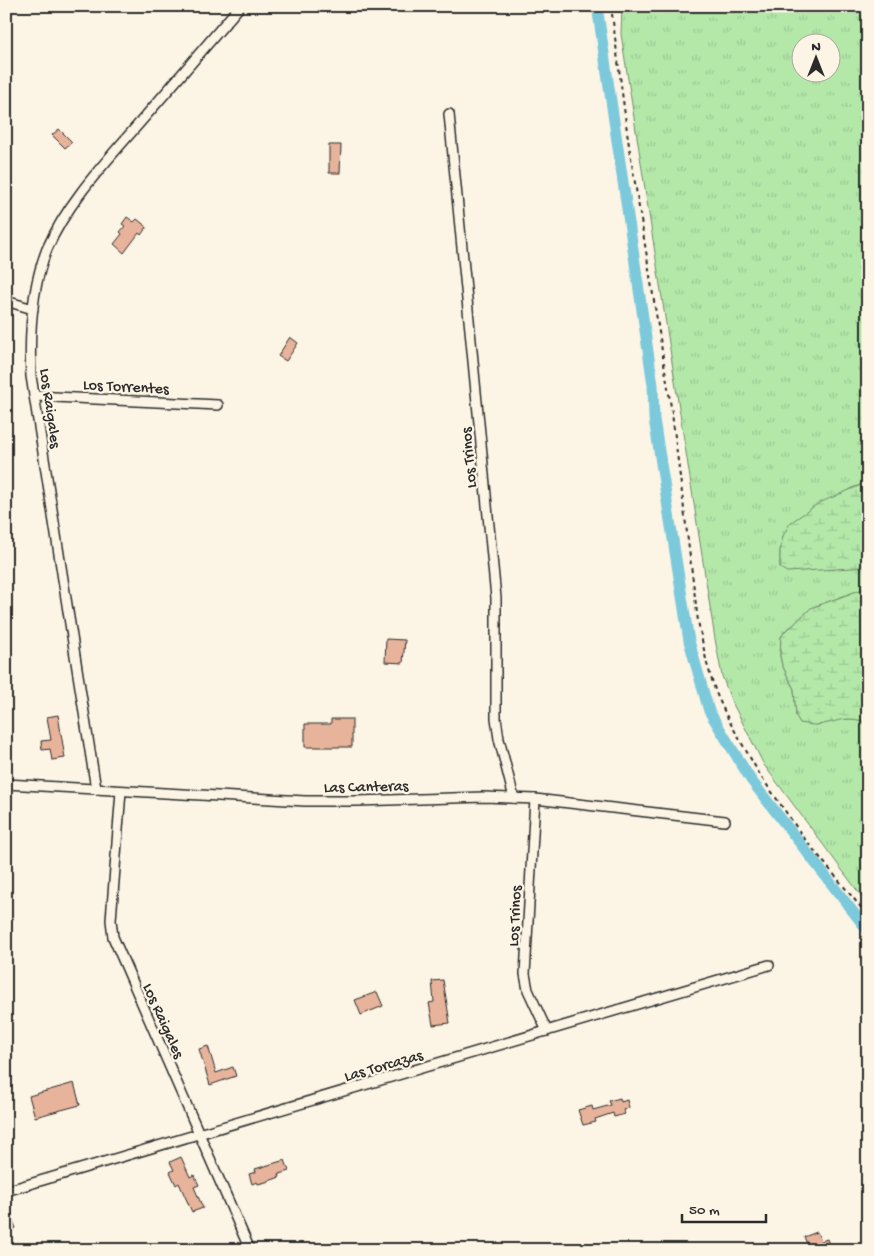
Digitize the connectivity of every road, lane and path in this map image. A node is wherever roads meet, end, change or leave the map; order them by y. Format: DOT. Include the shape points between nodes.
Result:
graph roads {
  1 [pos="240,6"];
  2 [pos="611,6"];
  3 [pos="449,114"];
  4 [pos="6,301"];
  5 [pos="33,309"];
  6 [pos="34,396"];
  7 [pos="218,405"];
  8 [pos="6,784"];
  9 [pos="96,789"];
  10 [pos="121,791"];
  11 [pos="514,798"];
  12 [pos="535,799"];
  13 [pos="725,820"];
  14 [pos="868,916"];
  15 [pos="769,966"];
  16 [pos="547,1031"];
  17 [pos="198,1134"];
  18 [pos="6,1191"];
  19 [pos="250,1250"];
  1 -- 5 [label="street, Los Raigales" via="75,202 48,249"];
  2 -- 14 [label="path" via="628,140 672,413 698,621 707,664 728,719 760,775 804,838"];
  3 -- 11 [label="street, Los Trinos" via="496,598 497,729"];
  4 -- 5 [label="street"];
  5 -- 6 [label="street, Los Raigales" via="30,357"];
  6 -- 7 [label="street, Los Torrentes"];
  6 -- 9 [label="street, Los Raigales"];
  8 -- 9 [label="street, Las Canteras"];
  9 -- 10 [label="street, Las Canteras"];
  10 -- 11 [label="street, Las Canteras" via="330,801"];
  10 -- 17 [label="street, Los Raigales" via="111,920 114,937"];
  11 -- 12 [label="street, Las Canteras"];
  12 -- 13 [label="street, Las Canteras"];
  12 -- 16 [label="street, Los Trinos" via="525,974 528,990"];
  15 -- 16 [label="street, Las Torcazas"];
  16 -- 17 [label="street, Las Torcazas"];
  17 -- 18 [label="street, Las Torcazas"];
  17 -- 19 [label="street, Los Raigales"];
}
